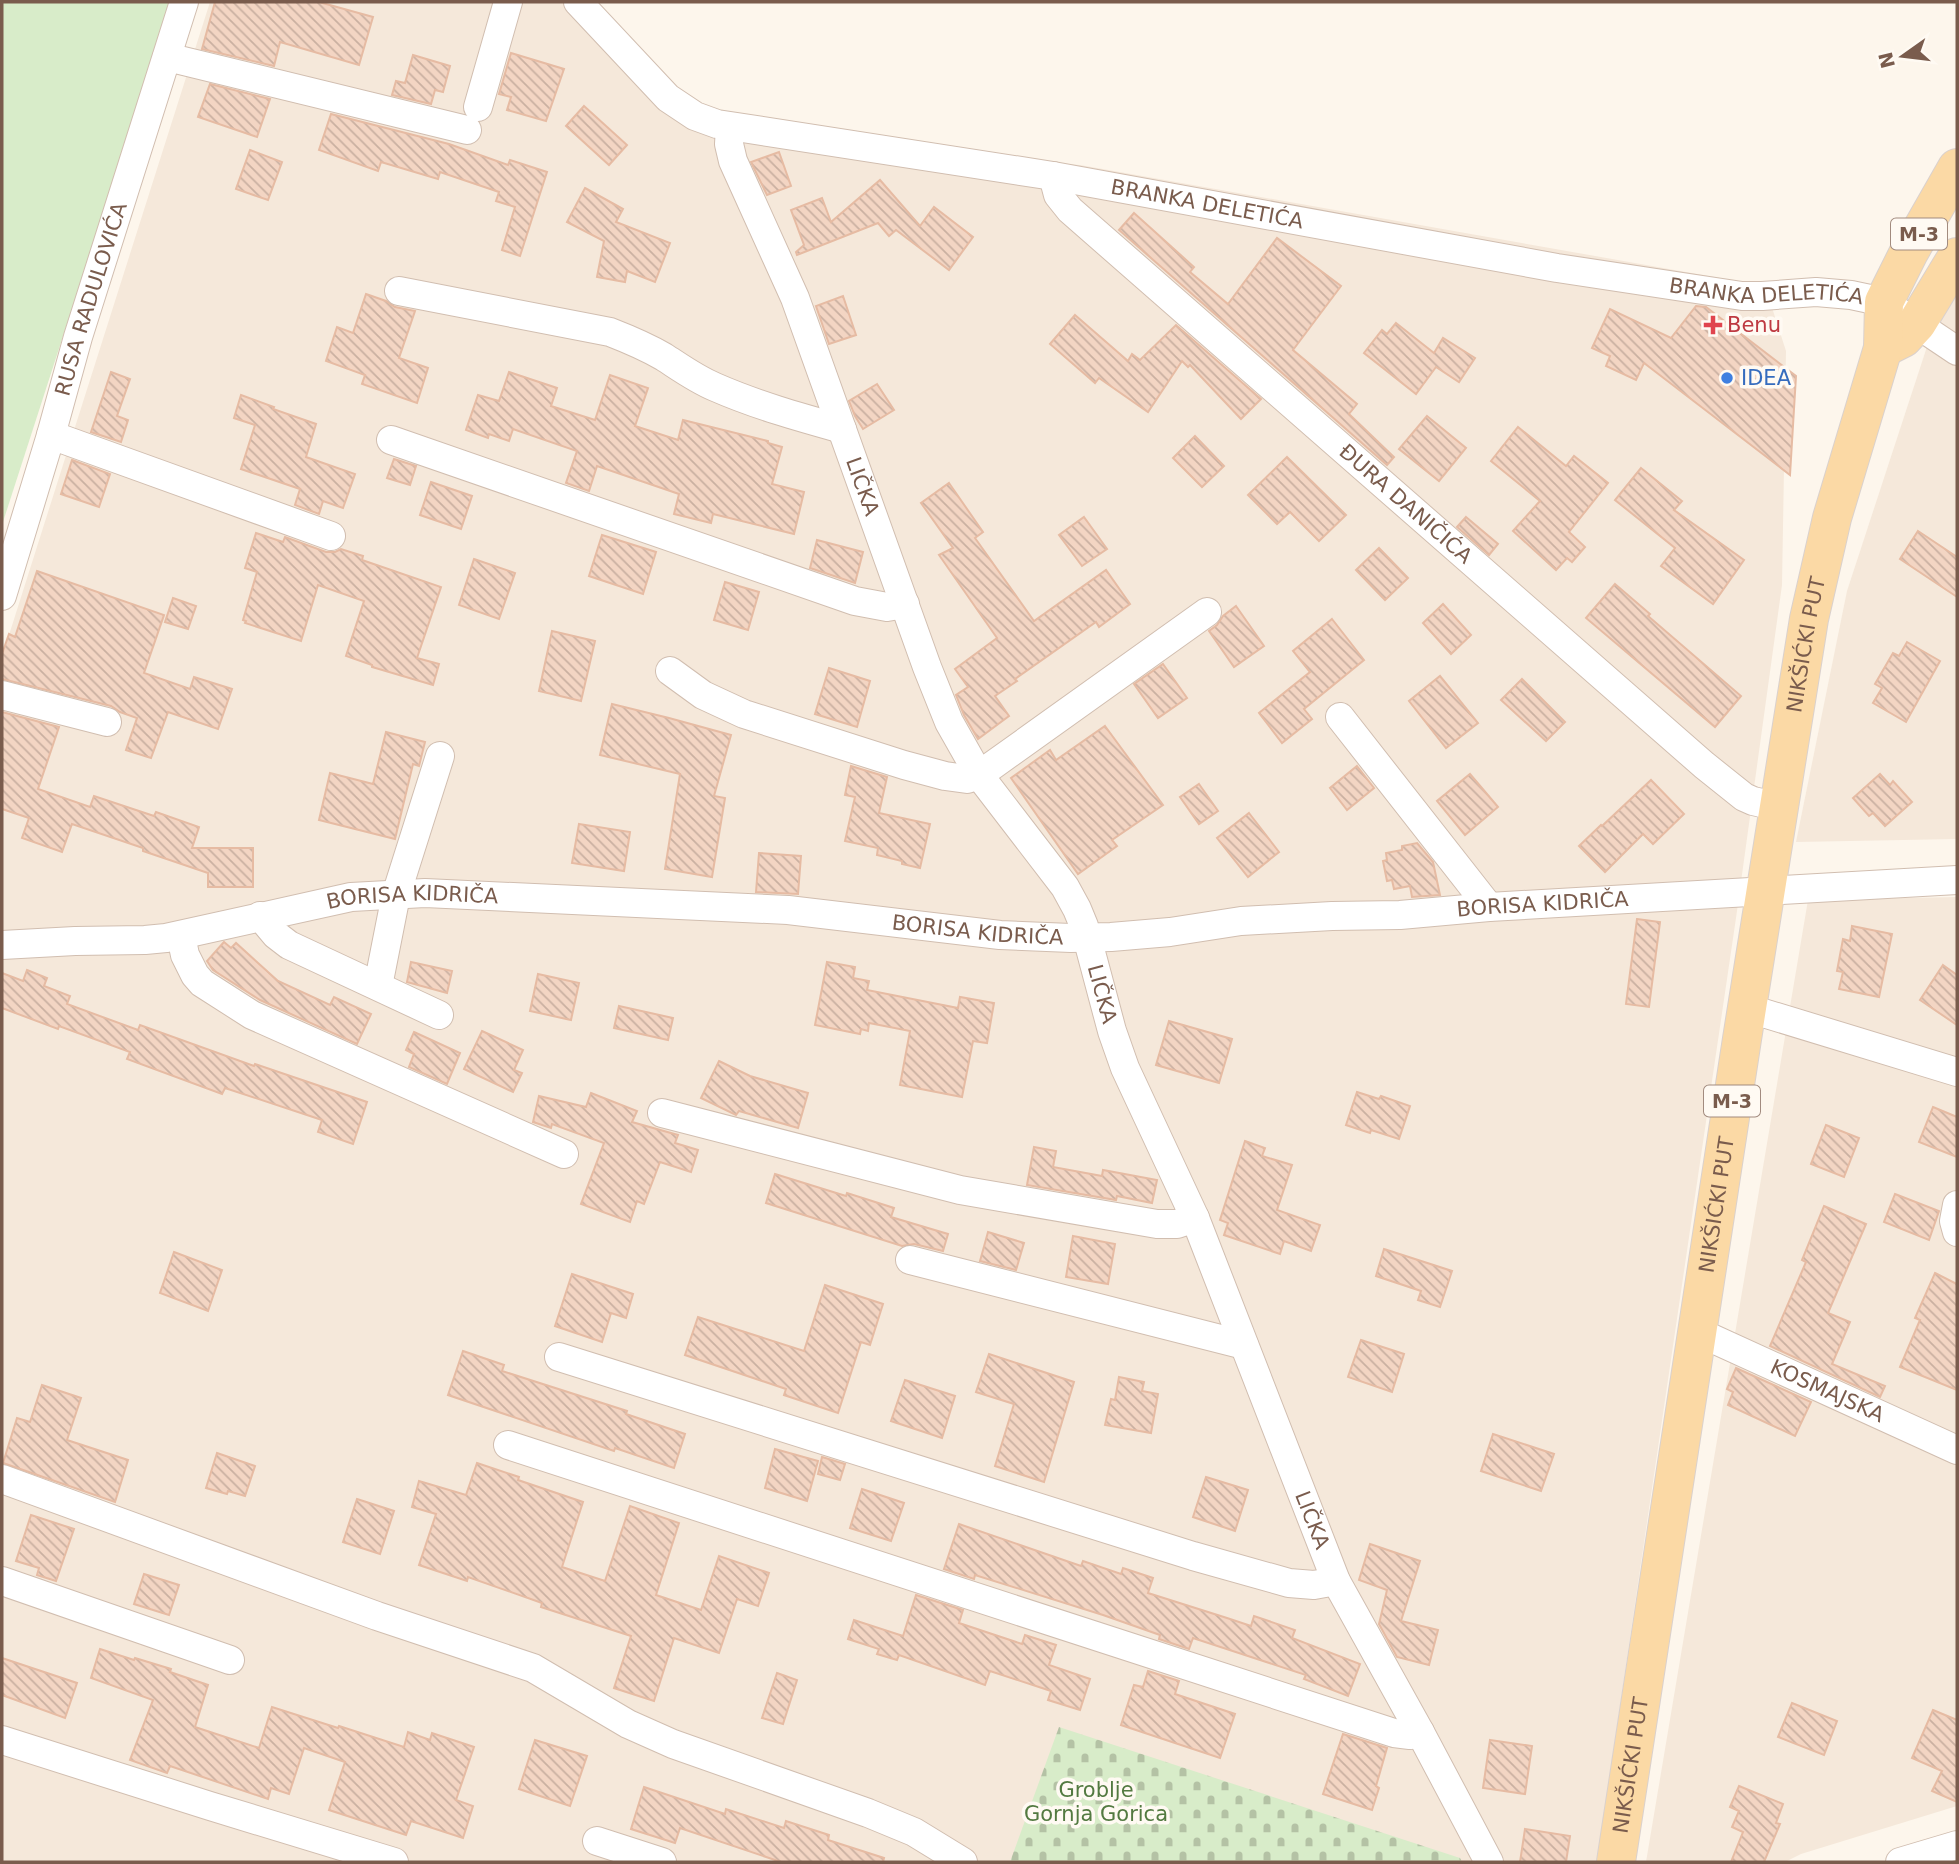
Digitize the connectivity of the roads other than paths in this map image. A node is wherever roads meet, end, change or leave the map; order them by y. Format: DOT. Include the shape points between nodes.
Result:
graph roads {
  1 [pos="184,2"];
  2 [pos="508,2"];
  3 [pos="578,2"];
  4 [pos="167,57"];
  5 [pos="730,127"];
  6 [pos="1957,168"];
  7 [pos="1054,176"];
  8 [pos="1957,257"];
  9 [pos="399,291"];
  10 [pos="1884,302"];
  11 [pos="1917,323"];
  12 [pos="1883,348"];
  13 [pos="1957,351"];
  14 [pos="842,429"];
  15 [pos="51,435"];
  16 [pos="391,440"];
  17 [pos="331,537"];
  18 [pos="2,596"];
  19 [pos="905,604"];
  20 [pos="1206,612"];
  21 [pos="670,671"];
  22 [pos="2,695"];
  23 [pos="1340,717"];
  24 [pos="107,723"];
  25 [pos="440,755"];
  26 [pos="979,775"];
  27 [pos="1779,807"];
  28 [pos="1957,880"];
  29 [pos="1766,892"];
  30 [pos="396,895"];
  31 [pos="1489,907"];
  32 [pos="260,916"];
  33 [pos="181,936"];
  34 [pos="1087,937"];
  35 [pos="2,946"];
  36 [pos="378,986"];
  37 [pos="1747,1008"];
  38 [pos="439,1015"];
  39 [pos="1957,1072"];
  40 [pos="662,1113"];
  41 [pos="564,1154"];
  42 [pos="1957,1205"];
  43 [pos="1195,1218"];
  44 [pos="1957,1232"];
  45 [pos="910,1260"];
  46 [pos="1698,1332"];
  47 [pos="1244,1345"];
  48 [pos="559,1357"];
  49 [pos="508,1445"];
  50 [pos="1957,1450"];
  51 [pos="2,1479"];
  52 [pos="2,1581"];
  53 [pos="1336,1581"];
  54 [pos="230,1660"];
  55 [pos="1420,1732"];
  56 [pos="2,1740"];
  57 [pos="597,1841"];
  58 [pos="1957,1845"];
  59 [pos="1913,1861"];
  60 [pos="394,1862"];
  61 [pos="662,1862"];
  62 [pos="963,1862"];
  63 [pos="1489,1862"];
  64 [pos="1616,1862"];
  1 -- 4 [label="street, RUSA RADULOVIĆA"];
  2 -- 4 [label="street" via="472,119"];
  3 -- 5 [label="street, BRANKA DELETIĆA" via="675,104"];
  4 -- 15 [label="street, RUSA RADULOVIĆA"];
  5 -- 7 [label="street, BRANKA DELETIĆA"];
  5 -- 14 [label="street, LIČKA" via="733,161 795,298"];
  6 -- 10 [label="main road, NIKŠIĆKI PUT / M-3"];
  7 -- 10 [label="street, BRANKA DELETIĆA" via="1570,270 1742,296 1816,292"];
  7 -- 27 [label="street, ĐURA DANIČIĆA" via="1058,195 1070,211 1704,765 1744,797"];
  8 -- 11 [label="main road, M-3"];
  9 -- 14 [label="street" via="610,332 663,356 714,387 766,408"];
  10 -- 11 [label="street"];
  10 -- 12 [label="main road, NIKŠIĆKI PUT / M-3"];
  11 -- 12 [label="main road, M-3" via="1903,338"];
  11 -- 13 [label="street"];
  12 -- 27 [label="main road, NIKŠIĆKI PUT / M-3" via="1822,561"];
  14 -- 19 [label="street, LIČKA"];
  15 -- 17 [label="street"];
  15 -- 18 [label="street, RUSA RADULOVIĆA"];
  16 -- 19 [label="street" via="855,601 887,607"];
  19 -- 26 [label="street, LIČKA" via="949,722"];
  20 -- 26 [label="street"];
  21 -- 26 [label="street" via="703,695 744,714 945,776 967,779"];
  22 -- 24 [label="street"];
  23 -- 31 [label="street"];
  25 -- 30 [label="street"];
  26 -- 34 [label="street, LIČKA" via="1065,887"];
  27 -- 29 [label="main road, NIKŠIĆKI PUT / M-3"];
  28 -- 29 [label="street, BORISA KIDRIČA"];
  29 -- 31 [label="street, BORISA KIDRIČA"];
  29 -- 37 [label="main road, NIKŠIĆKI PUT / M-3"];
  30 -- 32 [label="street, BORISA KIDRIČA" via="351,897"];
  30 -- 34 [label="street, BORISA KIDRIČA" via="788,910 1000,935"];
  30 -- 36 [label="street"];
  31 -- 34 [label="street, BORISA KIDRIČA" via="1241,921 1170,932"];
  32 -- 33 [label="street, BORISA KIDRIČA"];
  32 -- 36 [label="street" via="289,945"];
  33 -- 35 [label="street, BORISA KIDRIČA"];
  33 -- 41 [label="street" via="190,967 202,983 252,1015"];
  34 -- 43 [label="street, LIČKA" via="1125,1068"];
  36 -- 38 [label="street"];
  37 -- 39 [label="street"];
  37 -- 46 [label="main road, NIKŠIĆKI PUT / M-3"];
  40 -- 43 [label="street" via="960,1190 1157,1224"];
  42 -- 44 [label="street"];
  43 -- 47 [label="street, LIČKA"];
  45 -- 47 [label="street"];
  46 -- 50 [label="street, KOSMAJSKA"];
  46 -- 64 [label="main road, NIKŠIĆKI PUT / M-3"];
  47 -- 53 [label="street, LIČKA"];
  48 -- 53 [label="street" via="1204,1559 1289,1583"];
  49 -- 55 [label="street" via="1394,1733"];
  51 -- 62 [label="street" via="533,1668 628,1724 868,1813 914,1832"];
  52 -- 54 [label="street"];
  53 -- 55 [label="street, LIČKA"];
  55 -- 63 [label="street, LIČKA"];
  56 -- 60 [label="street"];
  57 -- 61 [label="street"];
  58 -- 59 [label="street"];
}
